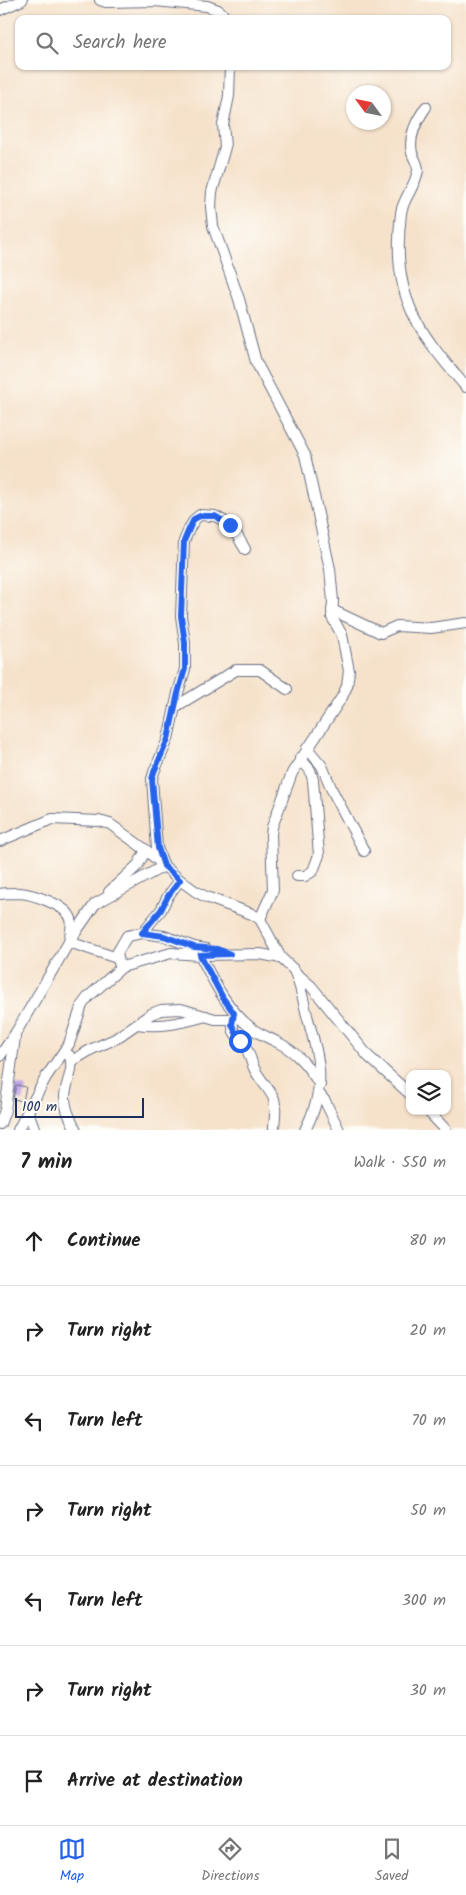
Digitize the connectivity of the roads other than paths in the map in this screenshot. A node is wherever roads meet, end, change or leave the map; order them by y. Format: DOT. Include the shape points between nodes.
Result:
graph roads {
  1 [pos="22,0"];
  2 [pos="100,0"];
  3 [pos="0,10"];
  4 [pos="223,15"];
  5 [pos="230,70"];
  6 [pos="426,107"];
  7 [pos="466,387"];
  8 [pos="245,548"];
  9 [pos="332,610"];
  10 [pos="466,623"];
  11 [pos="287,689"];
  12 [pos="175,707"];
  13 [pos="307,748"];
  14 [pos="300,758"];
  15 [pos="0,841"];
  16 [pos="146,850"];
  17 [pos="364,851"];
  18 [pos="164,866"];
  19 [pos="297,876"];
  20 [pos="180,880"];
  21 [pos="0,894"];
  22 [pos="95,904"];
  23 [pos="260,919"];
  24 [pos="142,933"];
  25 [pos="69,942"];
  26 [pos="230,954"];
  27 [pos="200,955"];
  28 [pos="281,958"];
  29 [pos="119,962"];
  30 [pos="294,970"];
  31 [pos="207,1016"];
  32 [pos="234,1016"];
  33 [pos="138,1024"];
  34 [pos="15,1034"];
  35 [pos="65,1050"];
  36 [pos="0,1056"];
  37 [pos="72,1060"];
  38 [pos="319,1089"];
  39 [pos="406,1090"];
  40 [pos="2,1106"];
  41 [pos="28,1112"];
  42 [pos="432,1115"];
  43 [pos="0,1124"];
  44 [pos="18,1130"];
  45 [pos="36,1130"];
  46 [pos="76,1130"];
  47 [pos="274,1130"];
  48 [pos="305,1130"];
  49 [pos="339,1130"];
  50 [pos="446,1130"];
  1 -- 3 [label="street"];
  2 -- 4 [label="street" via="207,6"];
  5 -- 9 [label="street" via="223,125 225,147 212,192 213,226 239,299 256,362 306,455 330,569"];
  6 -- 7 [label="street" via="412,136 411,148 418,169 402,210 402,285 408,305 432,347"];
  8 -- 12 [label="street" via="230,525 215,516 200,516 190,527 184,541 181,607 185,669"];
  9 -- 10 [label="street" via="381,633 397,626 431,628"];
  9 -- 13 [label="street" via="344,642 349,671 347,686 336,708"];
  11 -- 12 [label="street" via="260,670 236,670"];
  12 -- 18 [label="street" via="168,739 152,779 158,848"];
  13 -- 14 [label="street"];
  13 -- 17 [label="street" via="322,766"];
  14 -- 19 [label="street" via="310,770 313,780 318,854 313,871"];
  14 -- 23 [label="street" via="272,826 273,890"];
  15 -- 16 [label="street" via="52,819 64,818 110,824"];
  16 -- 18 [label="street"];
  16 -- 22 [label="street" via="138,865"];
  18 -- 20 [label="street"];
  18 -- 22 [label="street"];
  20 -- 23 [label="street" via="206,897"];
  20 -- 24 [label="street"];
  21 -- 25 [label="street" via="21,893 58,906 71,919"];
  22 -- 25 [label="street"];
  23 -- 28 [label="street"];
  24 -- 26 [label="street"];
  24 -- 29 [label="street" via="127,936 118,949"];
  25 -- 29 [label="street"];
  25 -- 34 [label="street"];
  26 -- 27 [label="street"];
  26 -- 28 [label="street"];
  27 -- 29 [label="street" via="171,953"];
  27 -- 32 [label="street"];
  28 -- 30 [label="street"];
  29 -- 35 [label="street" via="88,997"];
  30 -- 38 [label="street" via="320,1068"];
  30 -- 39 [label="street" via="368,1056"];
  31 -- 32 [label="street" via="214,1019"];
  31 -- 33 [label="street" via="175,1024"];
  31 -- 33 [label="street" via="171,1008 151,1014"];
  32 -- 38 [label="street" via="294,1052 308,1067"];
  32 -- 47 [label="street" via="235,1035 247,1049 254,1069 276,1106"];
  33 -- 37 [label="street" via="116,1039"];
  34 -- 36 [label="street"];
  34 -- 40 [label="street"];
  35 -- 37 [label="street"];
  35 -- 41 [label="street"];
  37 -- 46 [label="street" via="64,1096 66,1110"];
  38 -- 48 [label="street"];
  38 -- 49 [label="street"];
  40 -- 43 [label="street"];
  41 -- 44 [label="street"];
  41 -- 45 [label="street"];
  42 -- 50 [label="street"];
}
